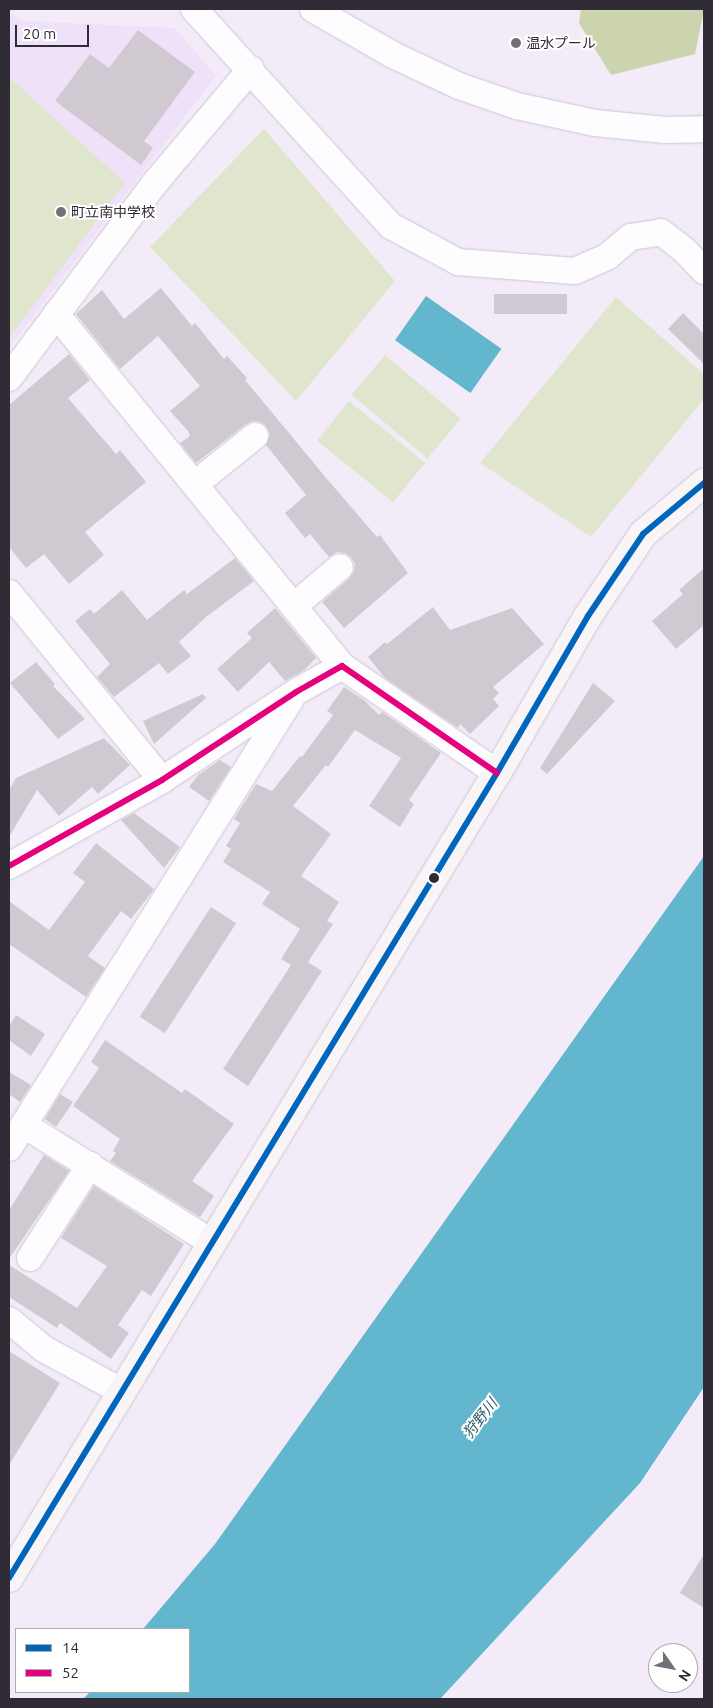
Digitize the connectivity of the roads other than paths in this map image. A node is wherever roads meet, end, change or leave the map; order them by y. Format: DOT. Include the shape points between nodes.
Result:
graph roads {
  1 [pos="194,9"];
  2 [pos="313,9"];
  3 [pos="251,69"];
  4 [pos="704,128"];
  5 [pos="704,271"];
  6 [pos="56,314"];
  7 [pos="9,378"];
  8 [pos="255,436"];
  9 [pos="704,483"];
  10 [pos="195,484"];
  11 [pos="340,567"];
  12 [pos="9,593"];
  13 [pos="294,606"];
  14 [pos="342,666"];
  15 [pos="296,692"];
  16 [pos="497,773"];
  17 [pos="162,780"];
  18 [pos="12,859"];
  19 [pos="24,1125"];
  20 [pos="9,1148"];
  21 [pos="90,1165"];
  22 [pos="213,1243"];
  23 [pos="30,1258"];
  24 [pos="9,1320"];
  25 [pos="123,1392"];
  26 [pos="9,1578"];
  1 -- 3 [label="street"];
  2 -- 4 [label="street" via="393,55 459,86 517,106 595,123 665,130"];
  3 -- 5 [label="street" via="392,226 458,262 575,271 608,256 631,237 661,232"];
  3 -- 6 [label="street" via="155,183"];
  6 -- 7 [label="street"];
  6 -- 10 [label="street"];
  8 -- 10 [label="street"];
  9 -- 16 [label="main road" via="643,534 588,616"];
  10 -- 13 [label="street"];
  11 -- 13 [label="street"];
  12 -- 17 [label="street"];
  13 -- 14 [label="street"];
  14 -- 15 [label="street"];
  14 -- 16 [label="street"];
  15 -- 17 [label="street"];
  15 -- 19 [label="street"];
  16 -- 22 [label="main road"];
  17 -- 18 [label="street"];
  19 -- 20 [label="street"];
  19 -- 21 [label="street"];
  21 -- 22 [label="street"];
  21 -- 23 [label="street"];
  22 -- 25 [label="main road"];
  24 -- 25 [label="street" via="44,1349"];
  25 -- 26 [label="main road"];
}
